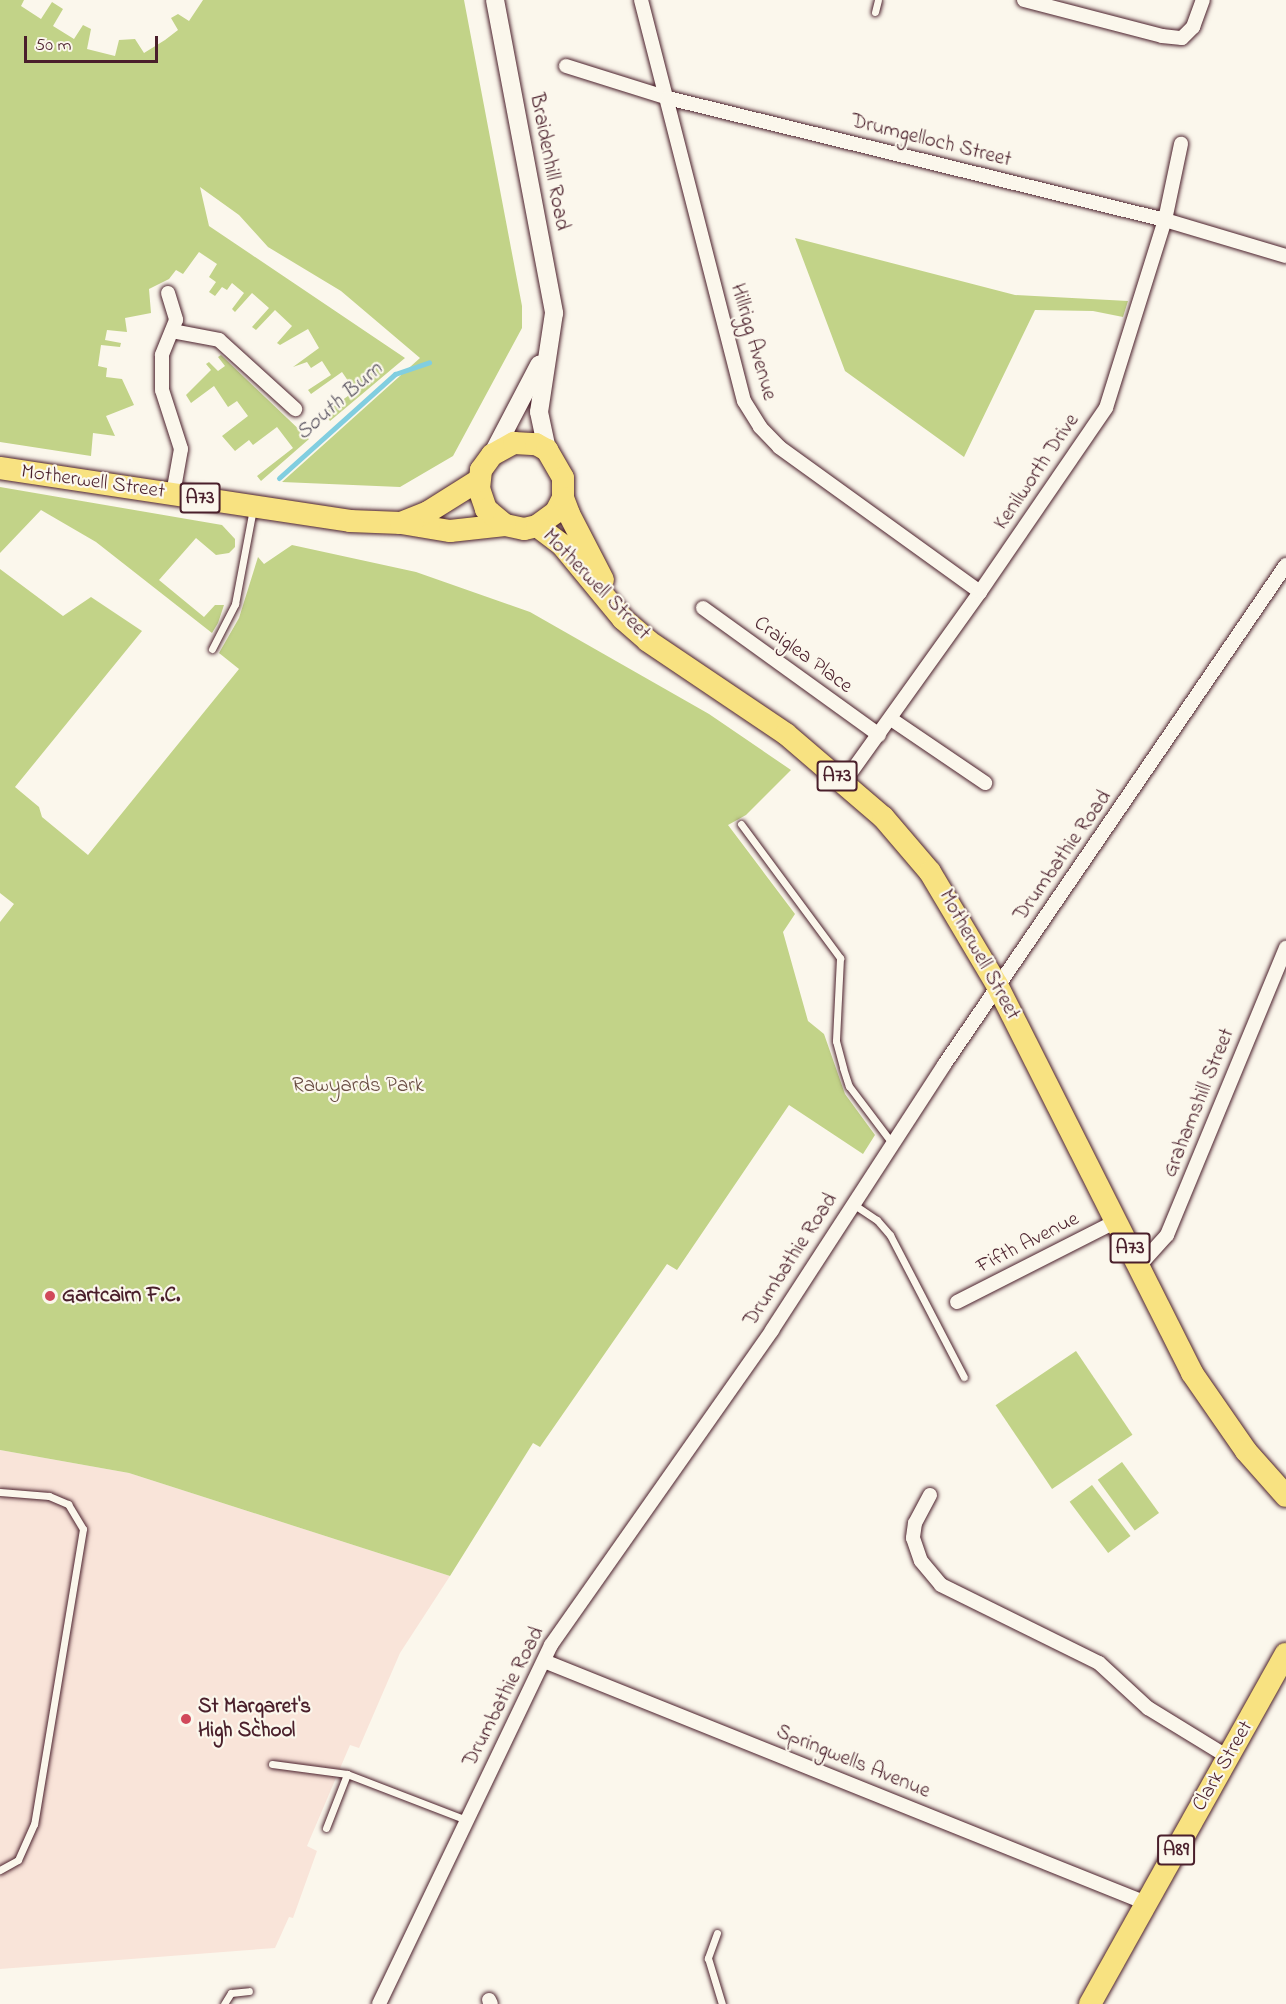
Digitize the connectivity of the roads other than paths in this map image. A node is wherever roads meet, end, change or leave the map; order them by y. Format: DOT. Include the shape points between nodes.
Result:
graph roads {
  1 [pos="495,0"];
  2 [pos="641,0"];
  3 [pos="878,0"];
  4 [pos="1024,0"];
  5 [pos="1203,0"];
  6 [pos="875,12"];
  7 [pos="566,66"];
  8 [pos="668,98"];
  9 [pos="1181,144"];
  10 [pos="1165,220"];
  11 [pos="1286,256"];
  12 [pos="168,293"];
  13 [pos="172,331"];
  14 [pos="552,333"];
  15 [pos="295,409"];
  16 [pos="547,450"];
  17 [pos="492,455"];
  18 [pos="0,468"];
  19 [pos="479,480"];
  20 [pos="173,494"];
  21 [pos="563,498"];
  22 [pos="253,506"];
  23 [pos="401,523"];
  24 [pos="506,525"];
  25 [pos="537,525"];
  26 [pos="1286,565"];
  27 [pos="980,592"];
  28 [pos="703,608"];
  29 [pos="622,619"];
  30 [pos="212,649"];
  31 [pos="891,719"];
  32 [pos="879,735"];
  33 [pos="844,782"];
  34 [pos="985,783"];
  35 [pos="741,824"];
  36 [pos="1286,948"];
  37 [pos="997,985"];
  38 [pos="892,1143"];
  39 [pos="853,1204"];
  40 [pos="1118,1221"];
  41 [pos="1139,1266"];
  42 [pos="957,1302"];
  43 [pos="964,1377"];
  44 [pos="0,1492"];
  45 [pos="930,1495"];
  46 [pos="1286,1496"];
  47 [pos="1286,1654"];
  48 [pos="544,1661"];
  49 [pos="1228,1757"];
  50 [pos="272,1764"];
  51 [pos="347,1774"];
  52 [pos="466,1820"];
  53 [pos="326,1828"];
  54 [pos="0,1870"];
  55 [pos="1146,1903"];
  56 [pos="717,1933"];
  57 [pos="249,1991"];
  58 [pos="224,2004"];
  59 [pos="379,2004"];
  60 [pos="722,2004"];
  61 [pos="1090,2004"];
  1 -- 14 [label="street, Braidenhill Road" via="554,313"];
  2 -- 8 [label="street, Hillrigg Avenue"];
  3 -- 6 [label="lane"];
  4 -- 5 [label="street" via="1182,38 1193,27"];
  7 -- 8 [label="street, Drumgelloch Street"];
  8 -- 10 [label="street, Drumgelloch Street"];
  8 -- 27 [label="street, Hillrigg Avenue" via="744,401 760,427 779,447"];
  9 -- 10 [label="street, Kenilworth Drive"];
  10 -- 11 [label="street, Drumgelloch Street"];
  10 -- 27 [label="street, Kenilworth Drive" via="1106,408"];
  12 -- 13 [label="street" via="176,320"];
  13 -- 15 [label="street" via="219,340"];
  13 -- 20 [label="street" via="162,355 162,390 181,449"];
  14 -- 16 [label="street, Braidenhill Road" via="539,412"];
  14 -- 17 [label="street, Braidenhill Road" via="518,410"];
  16 -- 17 [label="main road" via="525,442 502,447"];
  16 -- 21 [label="main road, A73" via="563,478"];
  17 -- 19 [label="main road"];
  18 -- 20 [label="main road, Motherwell Street / A73"];
  19 -- 23 [label="main road, A73" via="428,512"];
  19 -- 24 [label="main road" via="486,509"];
  20 -- 22 [label="main road, Motherwell Street / A73"];
  21 -- 25 [label="main road" via="556,512"];
  21 -- 29 [label="main road, A73"];
  22 -- 23 [label="main road, Motherwell Street / A73" via="350,521"];
  22 -- 30 [label="lane" via="235,604"];
  23 -- 24 [label="main road, A73" via="450,531"];
  24 -- 25 [label="main road, A73" via="524,529"];
  25 -- 29 [label="main road, Motherwell Street / A73" via="562,544"];
  26 -- 37 [label="street, Drumbathie Road" via="1191,709"];
  27 -- 31 [label="street, Kenilworth Drive"];
  28 -- 32 [label="street, Craiglea Place"];
  29 -- 33 [label="main road, Motherwell Street / A73" via="648,641 786,734"];
  31 -- 32 [label="street, Kenilworth Drive"];
  31 -- 34 [label="street"];
  32 -- 33 [label="street, Kenilworth Drive"];
  33 -- 37 [label="main road, Motherwell Street / A73" via="899,833 930,872"];
  35 -- 38 [label="lane" via="840,958 836,1041 843,1068 849,1086"];
  36 -- 41 [label="street, Grahamshill Street" via="1167,1235"];
  37 -- 38 [label="street, Drumbathie Road"];
  37 -- 40 [label="main road, Motherwell Street / A73"];
  38 -- 39 [label="street, Drumbathie Road"];
  39 -- 43 [label="lane" via="877,1220 890,1235"];
  39 -- 48 [label="street, Drumbathie Road" via="772,1330"];
  40 -- 41 [label="main road, Motherwell Street / A73"];
  40 -- 42 [label="street, Fifth Avenue"];
  41 -- 46 [label="main road, Motherwell Street / A73" via="1208,1400"];
  44 -- 54 [label="lane" via="49,1496 68,1504 83,1529 34,1824 18,1860"];
  45 -- 49 [label="street" via="915,1523 912,1538 921,1561 941,1585 1099,1663 1148,1708"];
  47 -- 49 [label="main road, Clark Street / A89"];
  48 -- 52 [label="street, Drumbathie Road"];
  48 -- 55 [label="street, Springwells Avenue"];
  49 -- 55 [label="main road, Clark Street / A89"];
  50 -- 51 [label="lane"];
  51 -- 52 [label="lane"];
  51 -- 53 [label="lane"];
  52 -- 59 [label="street, Drumbathie Road"];
  55 -- 61 [label="main road, Clark Street / A89"];
  56 -- 60 [label="lane" via="708,1958"];
  57 -- 58 [label="lane" via="231,1993"];
}
